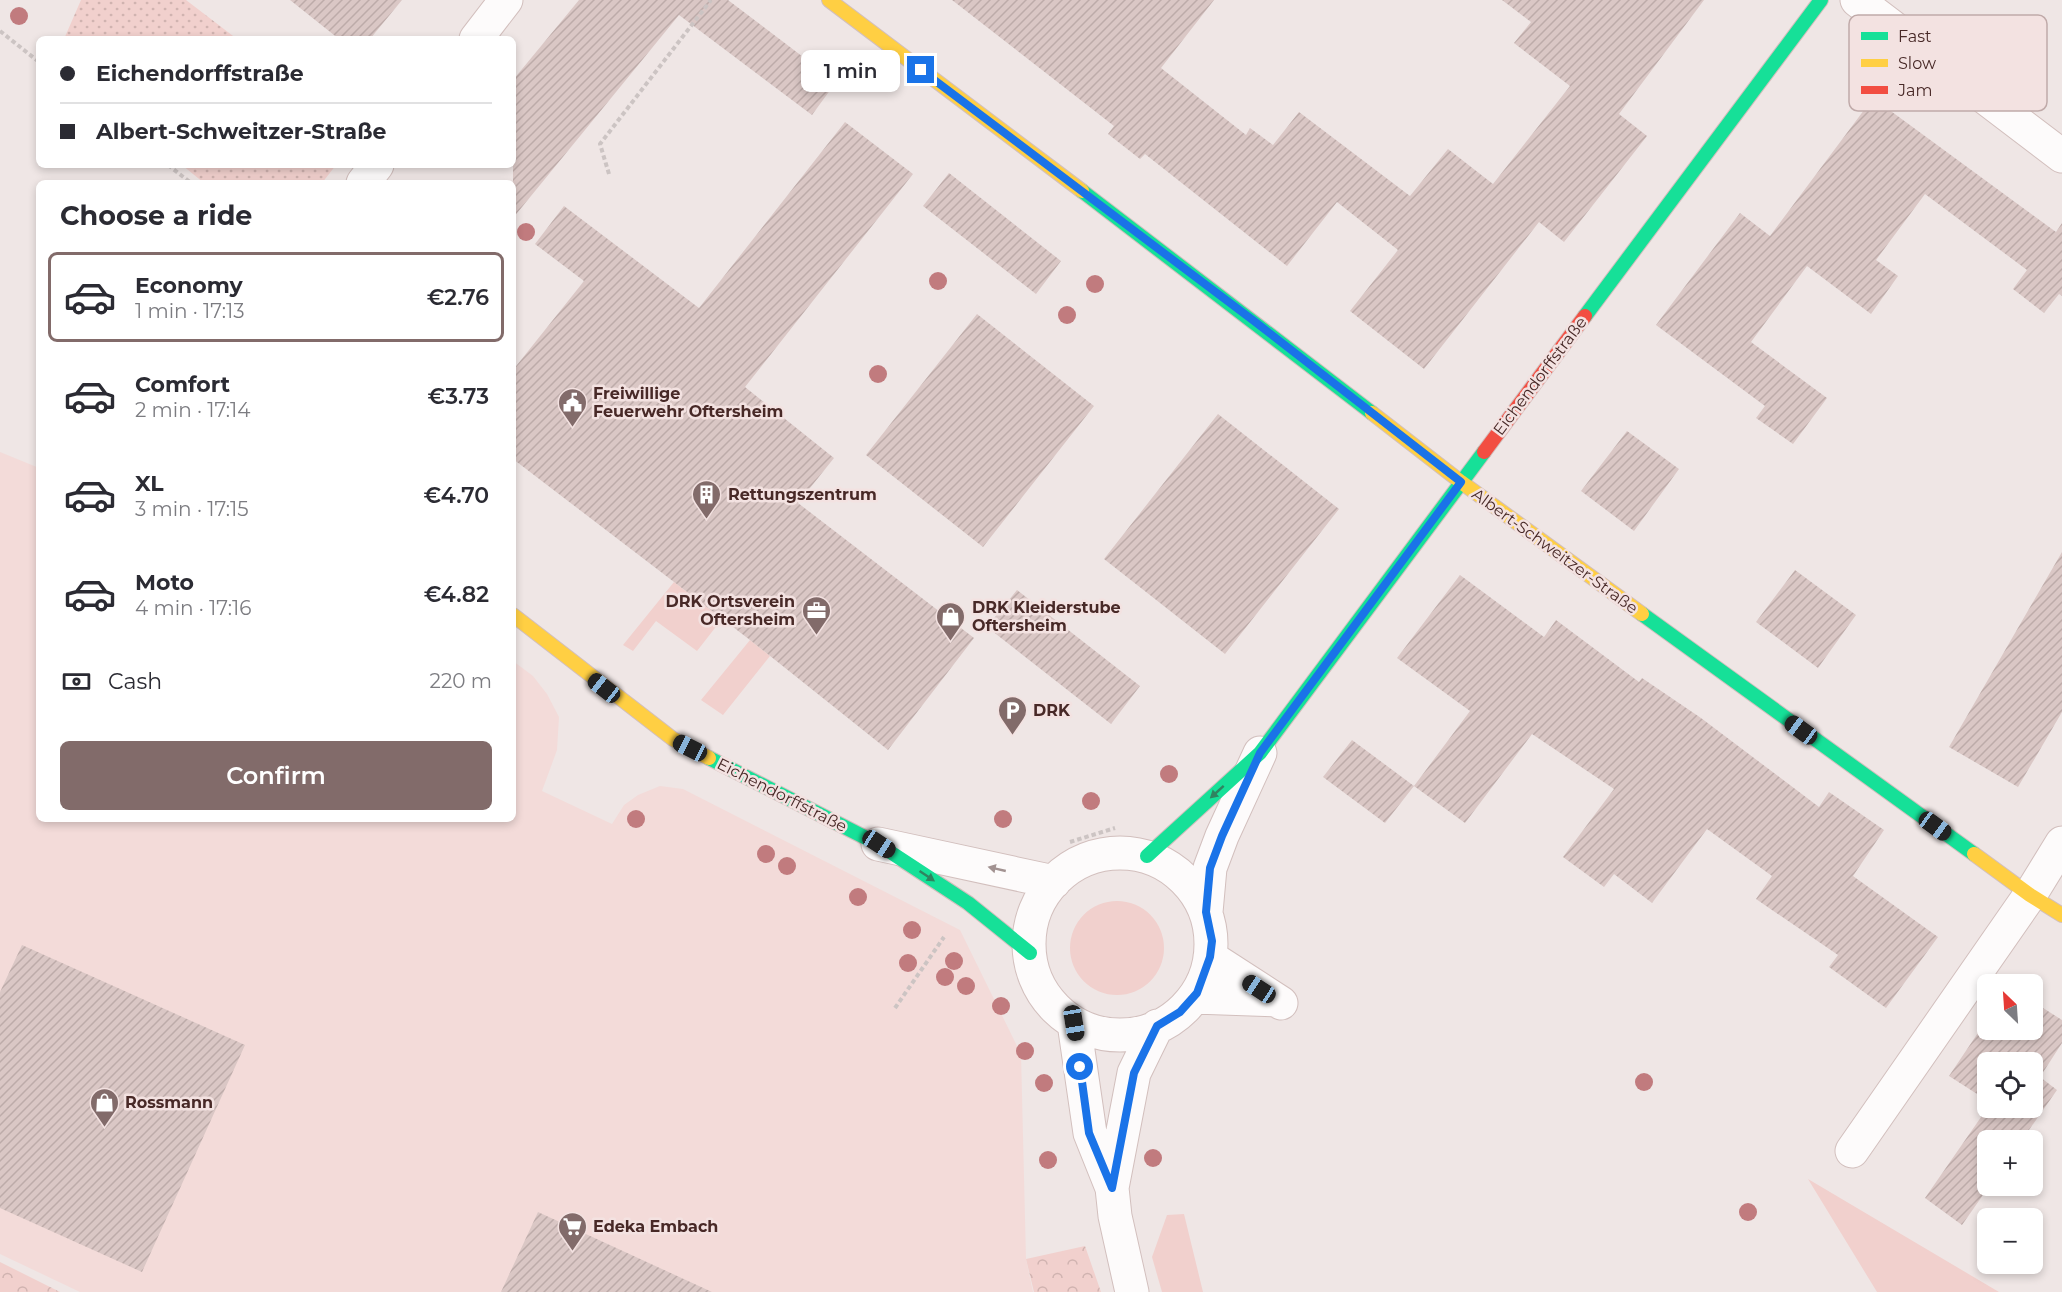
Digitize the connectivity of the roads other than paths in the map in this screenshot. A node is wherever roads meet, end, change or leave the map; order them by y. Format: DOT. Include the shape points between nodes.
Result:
graph roads {
  1 [pos="506,0"];
  2 [pos="829,0"];
  3 [pos="1821,0"];
  4 [pos="1857,0"];
  5 [pos="1877,15"];
  6 [pos="478,36"];
  7 [pos="2003,111"];
  8 [pos="2062,156"];
  9 [pos="375,168"];
  10 [pos="365,180"];
  11 [pos="1461,482"];
  12 [pos="516,617"];
  13 [pos="1260,753"];
  14 [pos="2062,843"];
  15 [pos="879,844"];
  16 [pos="1147,856"];
  17 [pos="1054,882"];
  18 [pos="2030,895"];
  19 [pos="1206,912"];
  20 [pos="2062,915"];
  21 [pos="1030,953"];
  22 [pos="1210,957"];
  23 [pos="1194,997"];
  24 [pos="1074,1023"];
  25 [pos="1157,1026"];
  26 [pos="1852,1150"];
  27 [pos="1112,1188"];
  28 [pos="1132,1292"];
  1 -- 6 [label="street"];
  2 -- 11 [label="street, Albert-Schweitzer-Straße"];
  3 -- 11 [label="street, Eichendorffstraße"];
  4 -- 5 [label="street"];
  7 -- 8 [label="street"];
  9 -- 10 [label="street"];
  11 -- 13 [label="street, Eichendorffstraße"];
  11 -- 18 [label="street, Albert-Schweitzer-Straße"];
  12 -- 15 [label="street, Eichendorffstraße" via="673,739"];
  13 -- 16 [label="street, Eichendorffstraße, one-way"];
  13 -- 19 [label="street, Eichendorffstraße" via="1210,868"];
  14 -- 18 [label="street"];
  17 -- 15 [label="street, Eichendorffstraße, one-way"];
  15 -- 21 [label="street, Eichendorffstraße, one-way" via="968,903"];
  16 -- 17 [label="street" via="1120,852 1093,856"];
  16 -- 19 [label="street" via="1179,874 1192,887"];
  17 -- 21 [label="street" via="1036,909 1029,934"];
  18 -- 20 [label="street, Albert-Schweitzer-Straße"];
  18 -- 26 [label="street"];
  19 -- 22 [label="street" via="1212,941"];
  21 -- 24 [label="street" via="1037,982 1050,1002"];
  22 -- 23 [label="street"];
  22 -- 23 [label="street" via="1278,1001"];
  23 -- 25 [label="street" via="1180,1012"];
  24 -- 25 [label="street" via="1096,1032 1127,1035"];
  24 -- 27 [label="street" via="1089,1133"];
  25 -- 27 [label="street" via="1134,1073"];
  27 -- 28 [label="street"];
}
